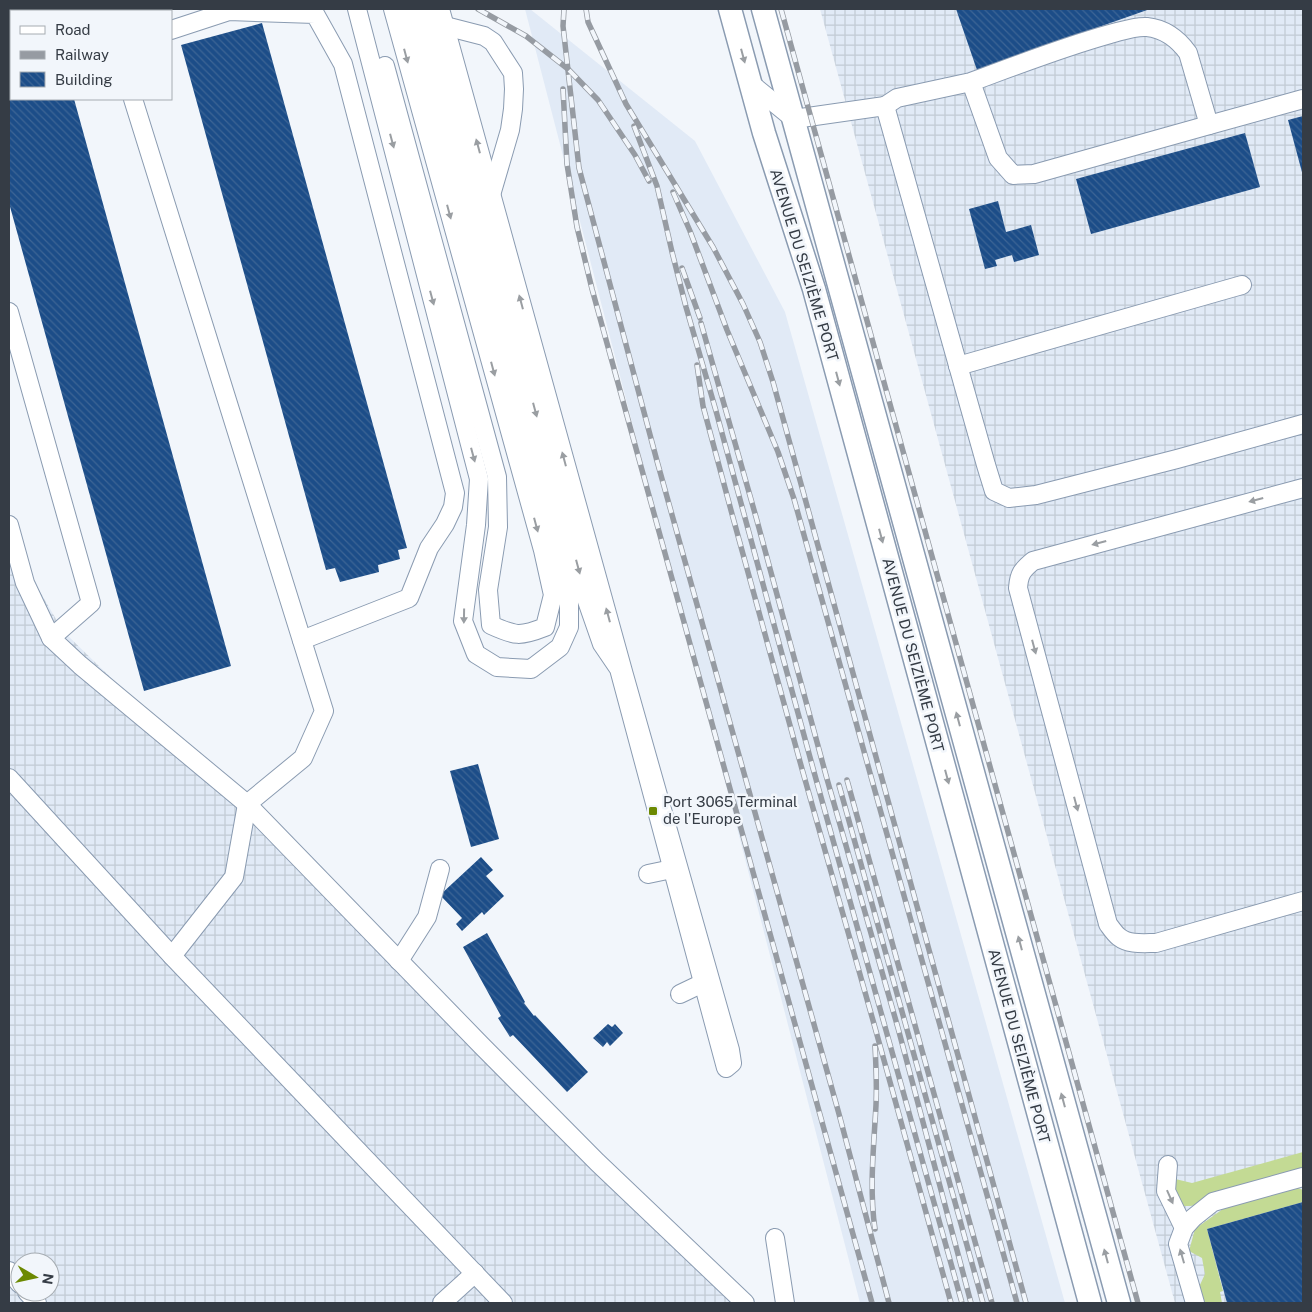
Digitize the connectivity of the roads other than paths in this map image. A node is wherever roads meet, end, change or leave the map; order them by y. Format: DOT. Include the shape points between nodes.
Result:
graph roads {
  1 [pos="357,9"];
  2 [pos="369,9"];
  3 [pos="393,9"];
  4 [pos="407,9"];
  5 [pos="424,9"];
  6 [pos="440,9"];
  7 [pos="730,9"];
  8 [pos="763,9"];
  9 [pos="445,26"];
  10 [pos="172,30"];
  11 [pos="971,82"];
  12 [pos="750,83"];
  13 [pos="1303,99"];
  14 [pos="133,100"];
  15 [pos="885,106"];
  16 [pos="794,120"];
  17 [pos="1209,125"];
  18 [pos="491,194"];
  19 [pos="1242,286"];
  20 [pos="9,312"];
  21 [pos="958,366"];
  22 [pos="1303,424"];
  23 [pos="1303,488"];
  24 [pos="9,525"];
  25 [pos="51,638"];
  26 [pos="302,640"];
  27 [pos="621,670"];
  28 [pos="9,778"];
  29 [pos="247,804"];
  30 [pos="440,869"];
  31 [pos="672,869"];
  32 [pos="648,874"];
  33 [pos="1303,901"];
  34 [pos="172,956"];
  35 [pos="399,961"];
  36 [pos="703,983"];
  37 [pos="680,994"];
  38 [pos="1168,1165"];
  39 [pos="1303,1177"];
  40 [pos="1184,1228"];
  41 [pos="775,1238"];
  42 [pos="475,1273"];
  43 [pos="442,1303"];
  44 [pos="503,1303"];
  45 [pos="745,1303"];
  46 [pos="785,1303"];
  47 [pos="1090,1303"];
  48 [pos="1119,1303"];
  49 [pos="1195,1303"];
  1 -- 4 [label="lane, one-way" via="479,478 463,621 476,654 497,667 531,669 560,647 569,627 569,592"];
  3 -- 2 [label="lane, one-way" via="553,595 545,627 528,634 510,633 491,625 488,590 498,527 497,477"];
  5 -- 27 [label="lane, one-way" via="587,601 602,644"];
  6 -- 9 [label="lane"];
  7 -- 12 [label="main road, AVENUE DU SEIZIÈME PORT, one-way"];
  8 -- 16 [label="main road, AVENUE DU SEIZIÈME PORT"];
  18 -- 9 [label="lane, one-way"];
  9 -- 18 [label="lane" via="489,39 513,73 510,130"];
  10 -- 26 [label="lane" via="229,10 315,14 343,64 455,493 453,507 429,548 409,598"];
  11 -- 15 [label="lane" via="897,98"];
  11 -- 17 [label="lane" via="998,158 1013,175 1034,174"];
  11 -- 17 [label="lane" via="1095,38 1132,28 1159,29 1182,44 1188,53"];
  12 -- 16 [label="lane"];
  12 -- 47 [label="main road, AVENUE DU SEIZIÈME PORT, one-way" via="814,289"];
  13 -- 17 [label="lane"];
  14 -- 26 [label="lane"];
  15 -- 16 [label="lane"];
  15 -- 21 [label="lane"];
  48 -- 16 [label="main road, AVENUE DU SEIZIÈME PORT, one-way"];
  27 -- 18 [label="lane, one-way"];
  19 -- 21 [label="lane"];
  20 -- 25 [label="lane" via="91,603"];
  21 -- 22 [label="lane" via="994,491 1009,498 1036,495"];
  23 -- 33 [label="lane, one-way" via="1033,561 1022,569 1018,588 1108,924 1118,937 1138,944 1156,942"];
  24 -- 25 [label="lane" via="25,583"];
  25 -- 29 [label="lane"];
  26 -- 29 [label="lane" via="324,711 303,758"];
  27 -- 31 [label="lane"];
  27 -- 36 [label="lane" via="730,1050 732,1062 726,1068"];
  28 -- 34 [label="lane"];
  29 -- 34 [label="lane" via="234,877"];
  29 -- 35 [label="lane"];
  30 -- 35 [label="lane" via="427,917"];
  31 -- 32 [label="lane"];
  31 -- 36 [label="lane"];
  34 -- 42 [label="lane"];
  35 -- 45 [label="lane" via="597,1162"];
  36 -- 37 [label="lane"];
  38 -- 40 [label="lane, one-way" via="1166,1191"];
  39 -- 40 [label="lane" via="1213,1202"];
  49 -- 40 [label="lane, one-way" via="1178,1244"];
  41 -- 46 [label="lane"];
  42 -- 43 [label="lane"];
  42 -- 44 [label="lane"];
}
